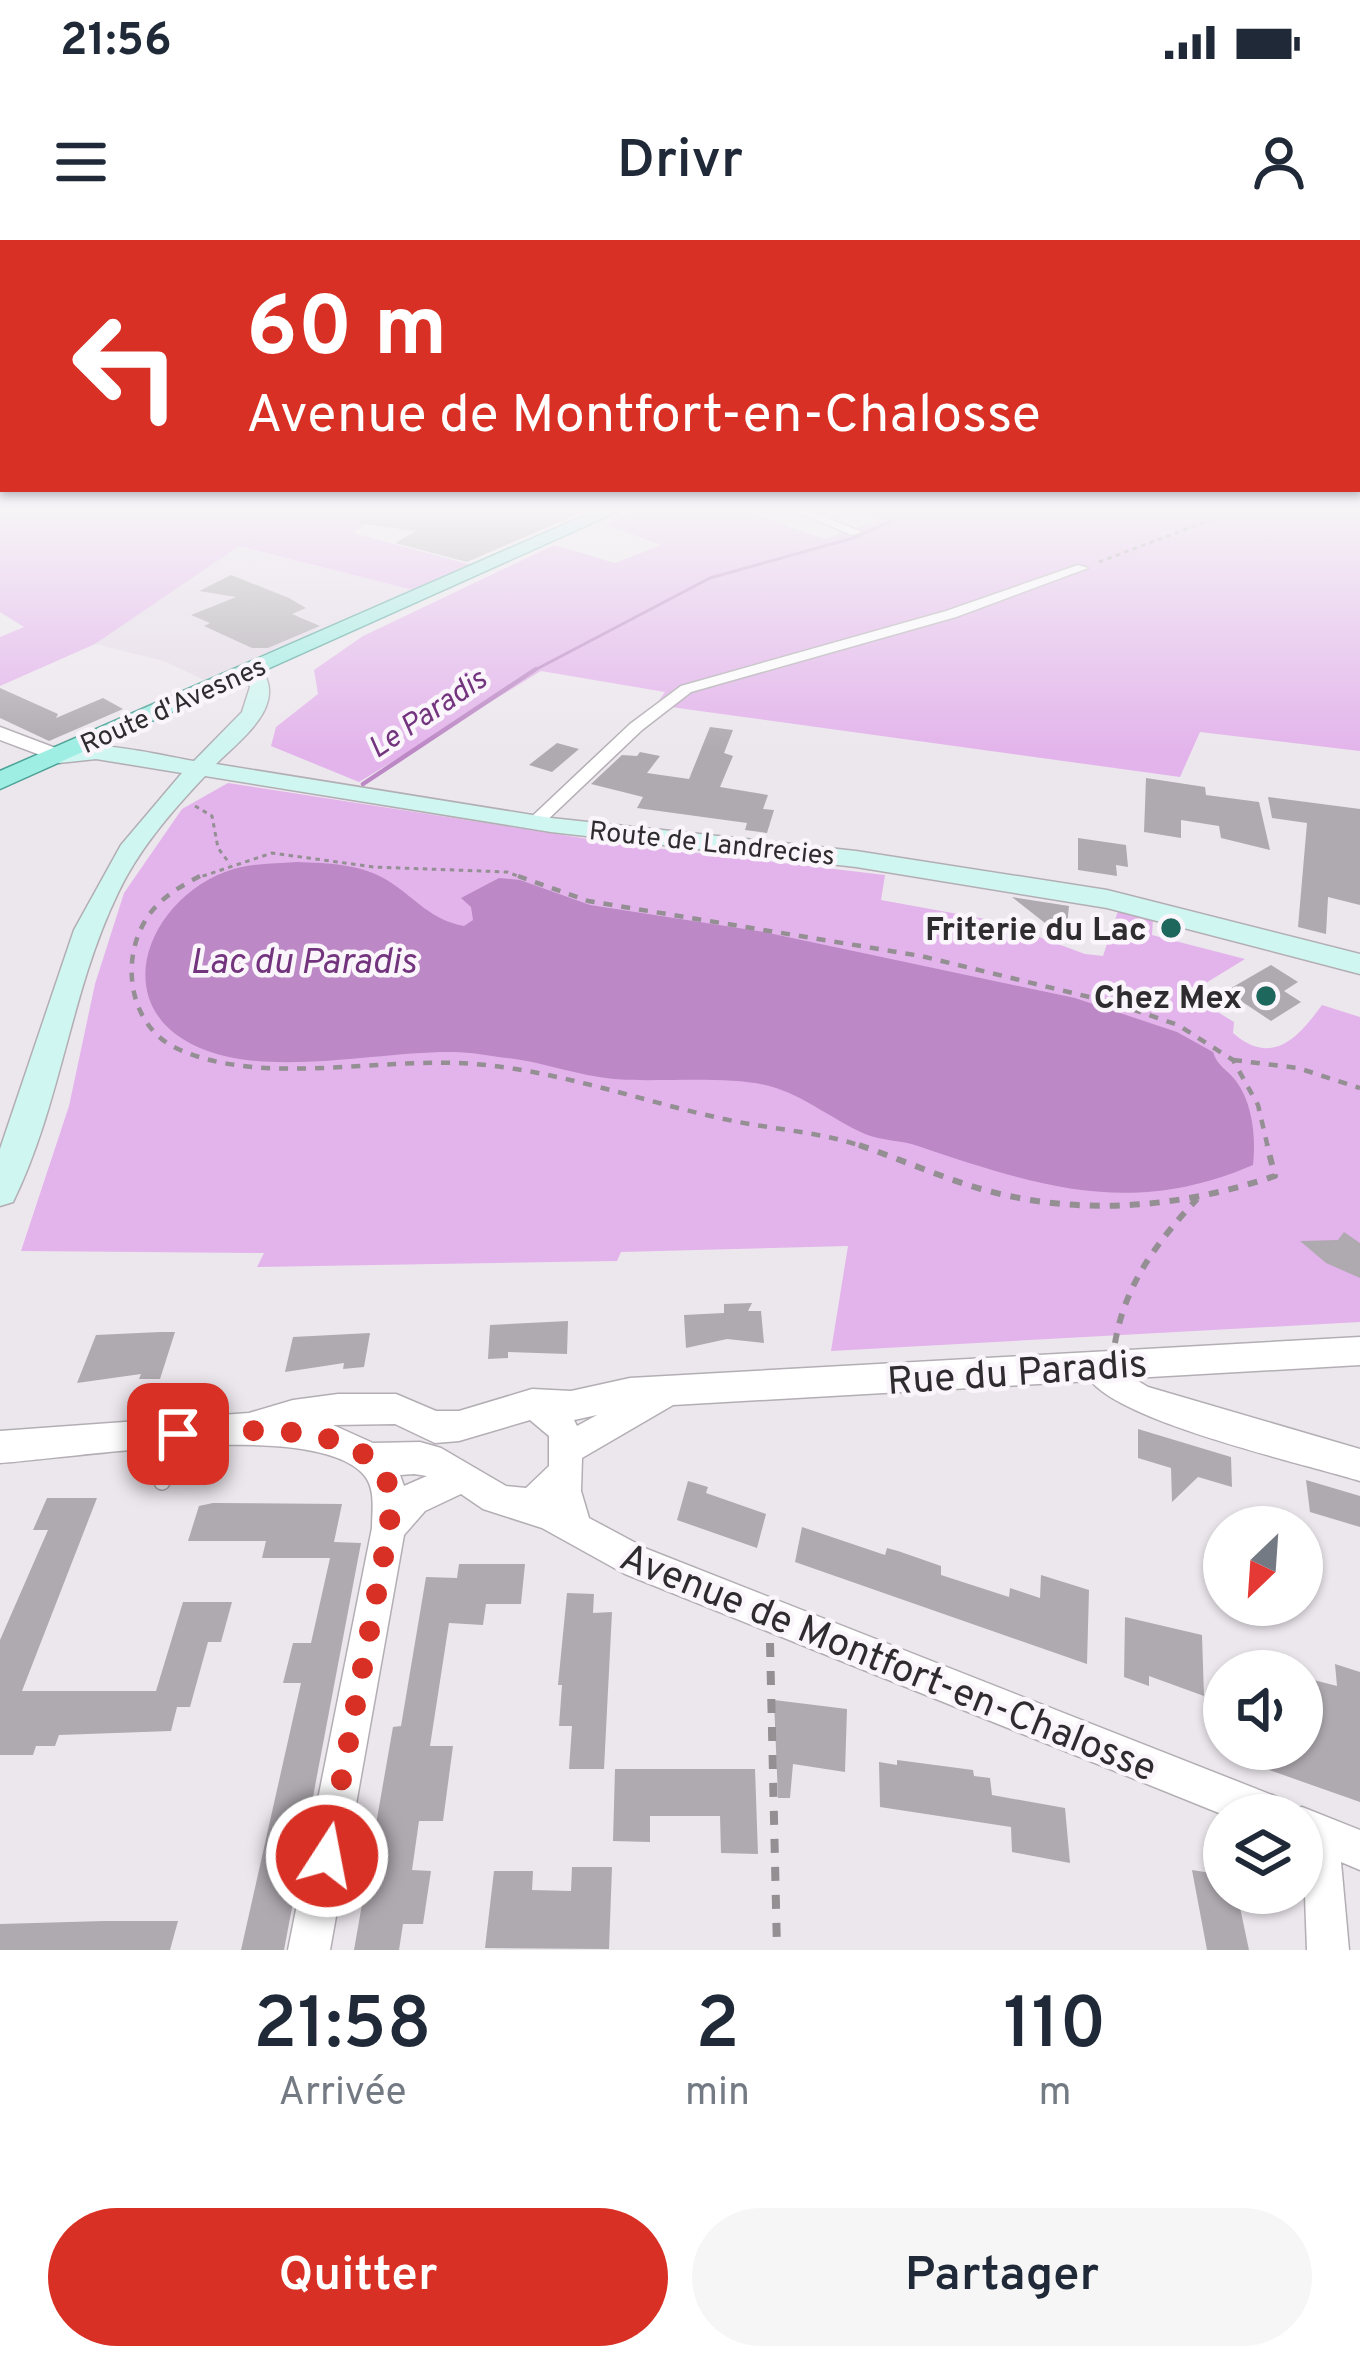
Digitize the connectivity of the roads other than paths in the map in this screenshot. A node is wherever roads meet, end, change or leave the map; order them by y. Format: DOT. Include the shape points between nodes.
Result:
graph roads {
  1 [pos="428,592"];
  2 [pos="1014,592"];
  3 [pos="252,670"];
  4 [pos="250,716"];
  5 [pos="0,733"];
  6 [pos="59,756"];
  7 [pos="200,769"];
  8 [pos="0,781"];
  9 [pos="327,790"];
  10 [pos="535,822"];
  11 [pos="1360,964"];
  12 [pos="0,1191"];
  13 [pos="1360,1351"];
  14 [pos="1098,1356"];
  15 [pos="674,1391"];
  16 [pos="532,1404"];
  17 [pos="369,1412"];
  18 [pos="249,1429"];
  19 [pos="178,1434"];
  20 [pos="0,1447"];
  21 [pos="361,1454"];
  22 [pos="567,1459"];
  23 [pos="1360,1465"];
  24 [pos="464,1476"];
  25 [pos="162,1482"];
  26 [pos="518,1506"];
  27 [pos="389,1528"];
  28 [pos="577,1529"];
  29 [pos="1219,1794"];
  30 [pos="1323,1836"];
  31 [pos="1360,1850"];
  32 [pos="1323,1914"];
  33 [pos="309,1950"];
  34 [pos="1328,1950"];
  1 -- 3 [label="main road, Route d'Avesnes"];
  2 -- 10 [label="street" via="686,689"];
  3 -- 4 [label="main road" via="261,686"];
  3 -- 6 [label="main road, Route d'Avesnes"];
  4 -- 7 [label="main road"];
  4 -- 9 [label="main road" via="245,746 254,760"];
  5 -- 6 [label="street"];
  6 -- 7 [label="main road, Route de Landrecies" via="96,752"];
  6 -- 8 [label="main road, Route d'Avesnes"];
  7 -- 9 [label="main road, Route de Landrecies"];
  7 -- 12 [label="main road" via="123,860 86,933"];
  9 -- 10 [label="main road, Route de Landrecies"];
  10 -- 11 [label="main road, Route de Landrecies" via="856,859 1107,899"];
  13 -- 14 [label="street, Rue du Paradis"];
  14 -- 15 [label="street, Rue du Paradis"];
  14 -- 23 [label="street" via="1112,1383 1142,1400"];
  15 -- 16 [label="street, Rue du Paradis"];
  15 -- 22 [label="street, Rue du Paradis"];
  16 -- 17 [label="street, Rue du Paradis" via="435,1427 395,1409"];
  16 -- 22 [label="street" via="556,1416"];
  17 -- 18 [label="street" via="293,1415"];
  17 -- 21 [label="street" via="352,1428"];
  18 -- 19 [label="street"];
  18 -- 21 [label="street" via="313,1436"];
  19 -- 20 [label="street"];
  19 -- 25 [label="lane"];
  21 -- 24 [label="street, Avenue de Montfort-en-Chalosse" via="437,1460"];
  21 -- 27 [label="street" via="388,1484"];
  22 -- 26 [label="street, Rue du Paradis" via="553,1490"];
  22 -- 28 [label="street"];
  24 -- 26 [label="street, Avenue de Montfort-en-Chalosse" via="500,1504"];
  24 -- 27 [label="street" via="413,1499"];
  26 -- 28 [label="street, Avenue de Montfort-en-Chalosse"];
  27 -- 33 [label="street"];
  28 -- 29 [label="street, Avenue de Montfort-en-Chalosse" via="637,1562"];
  30 -- 31 [label="street"];
  32 -- 34 [label="street"];
}
